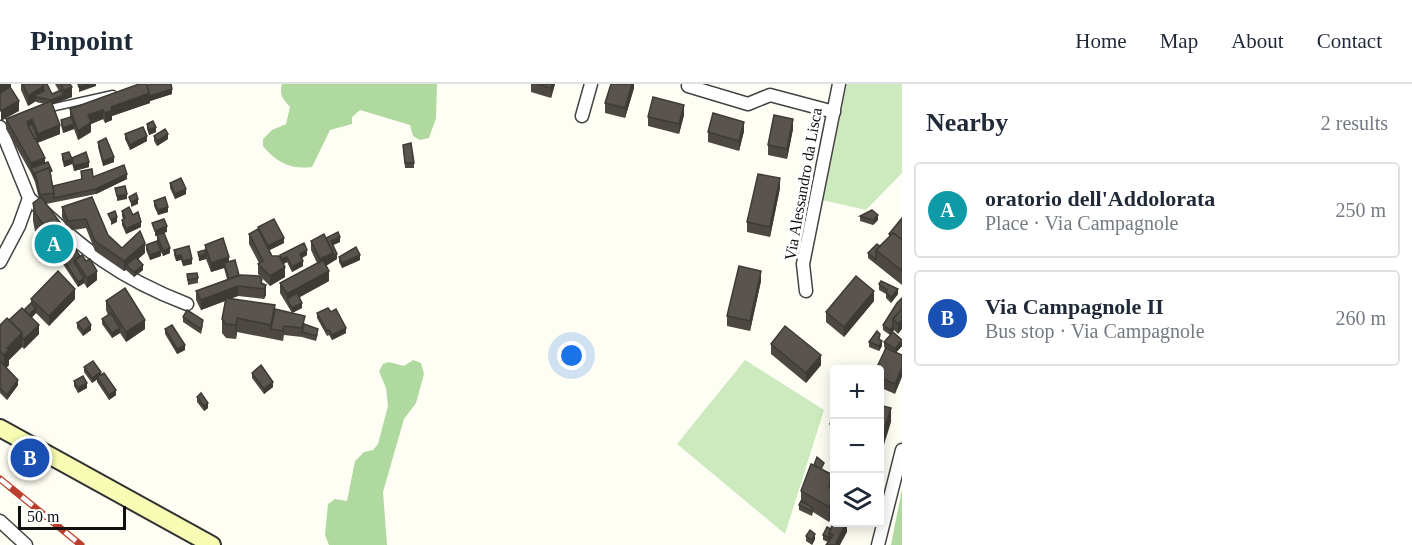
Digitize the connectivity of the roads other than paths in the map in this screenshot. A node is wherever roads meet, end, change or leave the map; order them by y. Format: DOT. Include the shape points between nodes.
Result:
graph roads {
  1 [pos="591,84"];
  2 [pos="839,84"];
  3 [pos="688,86"];
  4 [pos="120,91"];
  5 [pos="41,111"];
  6 [pos="834,112"];
  7 [pos="582,116"];
  8 [pos="4,126"];
  9 [pos="29,198"];
  10 [pos="0,262"];
  11 [pos="806,291"];
  12 [pos="187,304"];
  13 [pos="0,428"];
  14 [pos="902,450"];
  15 [pos="0,521"];
  16 [pos="26,545"];
  17 [pos="212,545"];
  18 [pos="878,545"];
  1 -- 7 [label="street"];
  2 -- 6 [label="street, Via Alessandro da Lisca"];
  3 -- 6 [label="street" via="748,104 770,95"];
  4 -- 5 [label="lane"];
  6 -- 11 [label="street, Via Alessandro da Lisca" via="803,264"];
  8 -- 9 [label="street"];
  9 -- 10 [label="street"];
  9 -- 12 [label="street" via="96,257 147,288"];
  13 -- 17 [label="street"];
  14 -- 18 [label="street"];
  15 -- 16 [label="street"];
}
